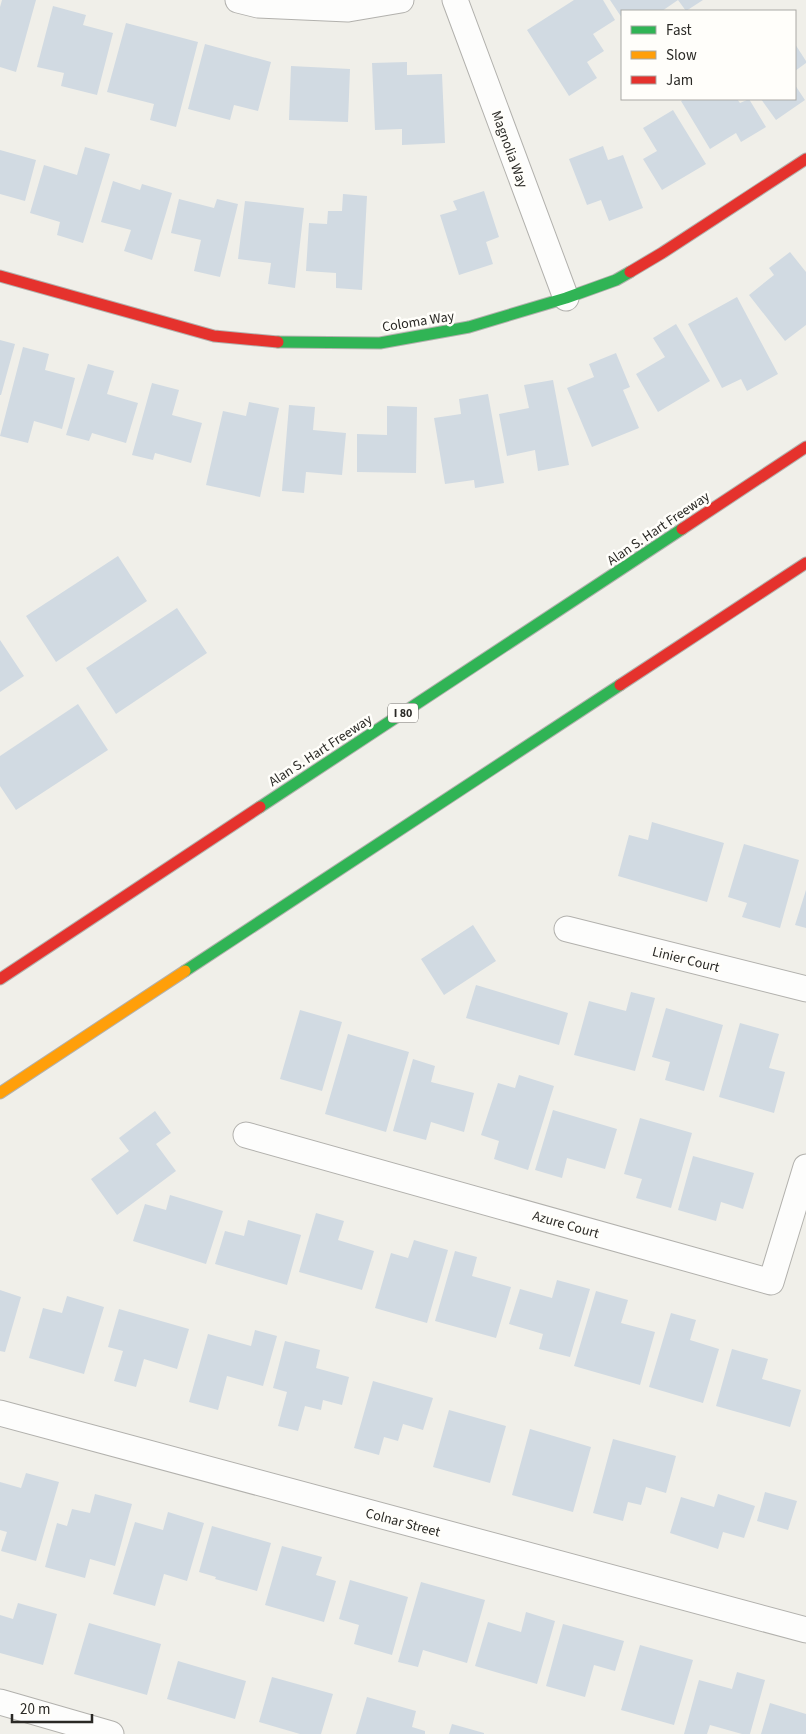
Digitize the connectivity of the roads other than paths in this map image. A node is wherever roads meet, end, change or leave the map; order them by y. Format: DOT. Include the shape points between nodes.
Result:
graph roads {
  1 [pos="238,0"];
  2 [pos="401,0"];
  3 [pos="455,0"];
  4 [pos="806,159"];
  5 [pos="0,276"];
  6 [pos="566,298"];
  7 [pos="806,447"];
  8 [pos="806,563"];
  9 [pos="567,929"];
  10 [pos="0,979"];
  11 [pos="806,989"];
  12 [pos="0,1093"];
  13 [pos="246,1135"];
  14 [pos="806,1167"];
  15 [pos="0,1413"];
  16 [pos="806,1630"];
  17 [pos="0,1702"];
  18 [pos="111,1734"];
  1 -- 2 [label="street" via="258,6 348,9"];
  3 -- 6 [label="street, Magnolia Way"];
  4 -- 6 [label="main road, Coloma Way" via="616,280"];
  5 -- 6 [label="main road, Coloma Way" via="214,336 292,343 380,343 469,328"];
  7 -- 10 [label="main road, Alan S. Hart Freeway / I 80"];
  8 -- 12 [label="main road"];
  9 -- 11 [label="street, Linier Court"];
  13 -- 14 [label="street, Azure Court" via="771,1282"];
  15 -- 16 [label="street, Colnar Street"];
  17 -- 18 [label="street"];
}
